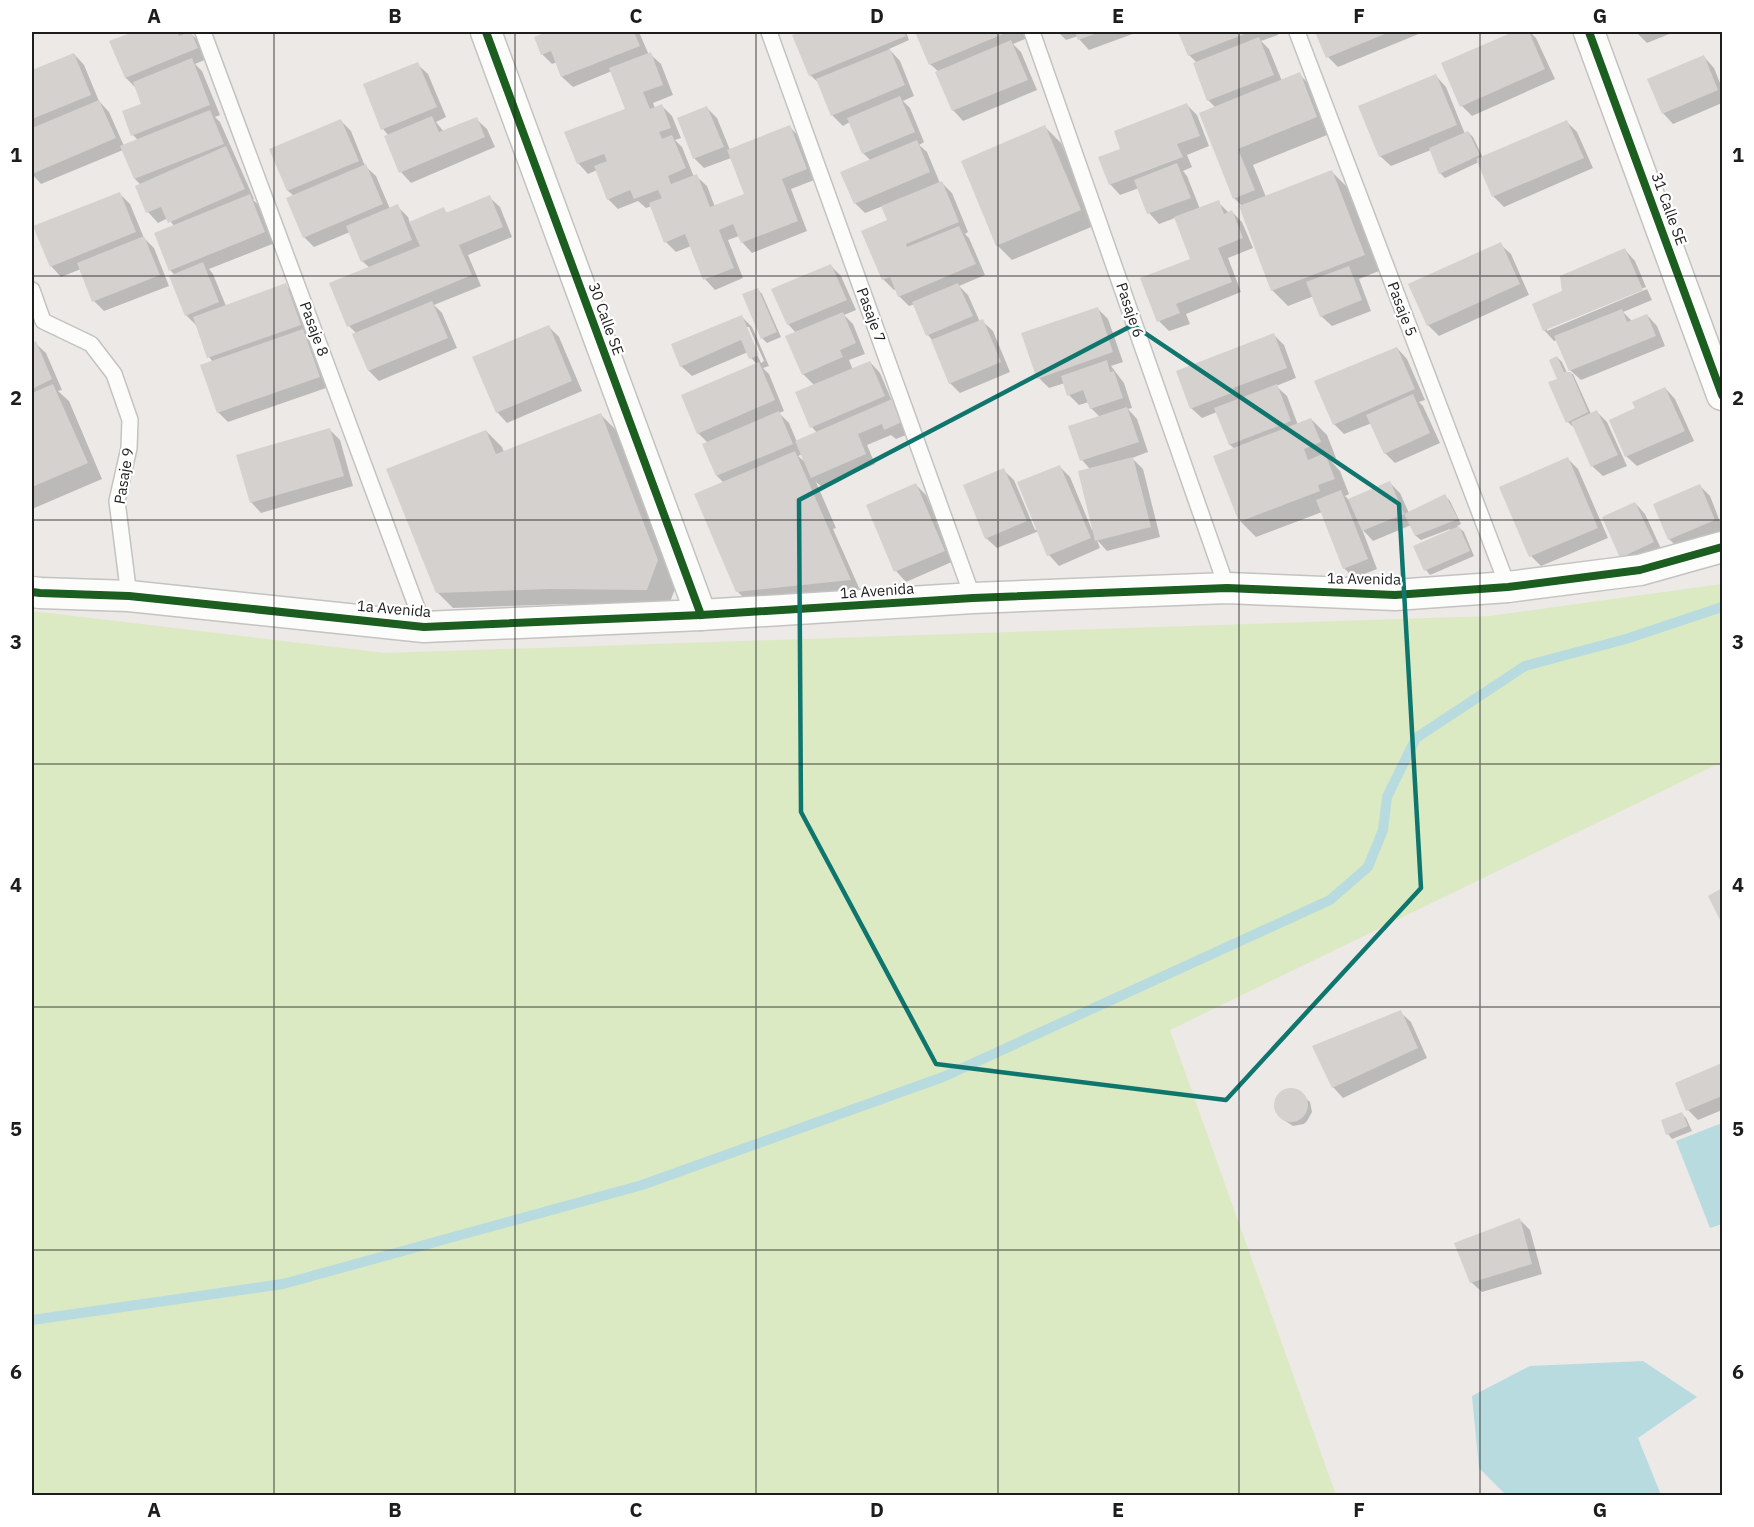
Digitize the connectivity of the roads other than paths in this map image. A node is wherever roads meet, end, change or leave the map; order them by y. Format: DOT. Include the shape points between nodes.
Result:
graph roads {
  1 [pos="203,32"];
  2 [pos="486,32"];
  3 [pos="769,32"];
  4 [pos="1032,32"];
  5 [pos="1297,32"];
  6 [pos="1589,32"];
  7 [pos="32,290"];
  8 [pos="1722,395"];
  9 [pos="1722,547"];
  10 [pos="1508,587"];
  11 [pos="1227,588"];
  12 [pos="32,592"];
  13 [pos="129,596"];
  14 [pos="973,598"];
  15 [pos="701,615"];
  16 [pos="424,627"];
  1 -- 16 [label="lane, Pasaje 8"];
  2 -- 15 [label="street, 30 Calle SE"];
  3 -- 14 [label="lane, Pasaje 7"];
  4 -- 11 [label="lane, Pasaje 6"];
  5 -- 10 [label="lane, Pasaje 5"];
  6 -- 8 [label="street, 31 Calle SE"];
  7 -- 13 [label="lane, Pasaje 9" via="43,321 91,344 114,374 129,420 129,448 117,501"];
  9 -- 10 [label="street, 1a Avenida" via="1640,570"];
  10 -- 11 [label="street, 1a Avenida" via="1395,595"];
  11 -- 14 [label="street, 1a Avenida"];
  12 -- 13 [label="street, 1a Avenida"];
  13 -- 16 [label="street, 1a Avenida"];
  14 -- 15 [label="street, 1a Avenida"];
  15 -- 16 [label="street, 1a Avenida"];
}
